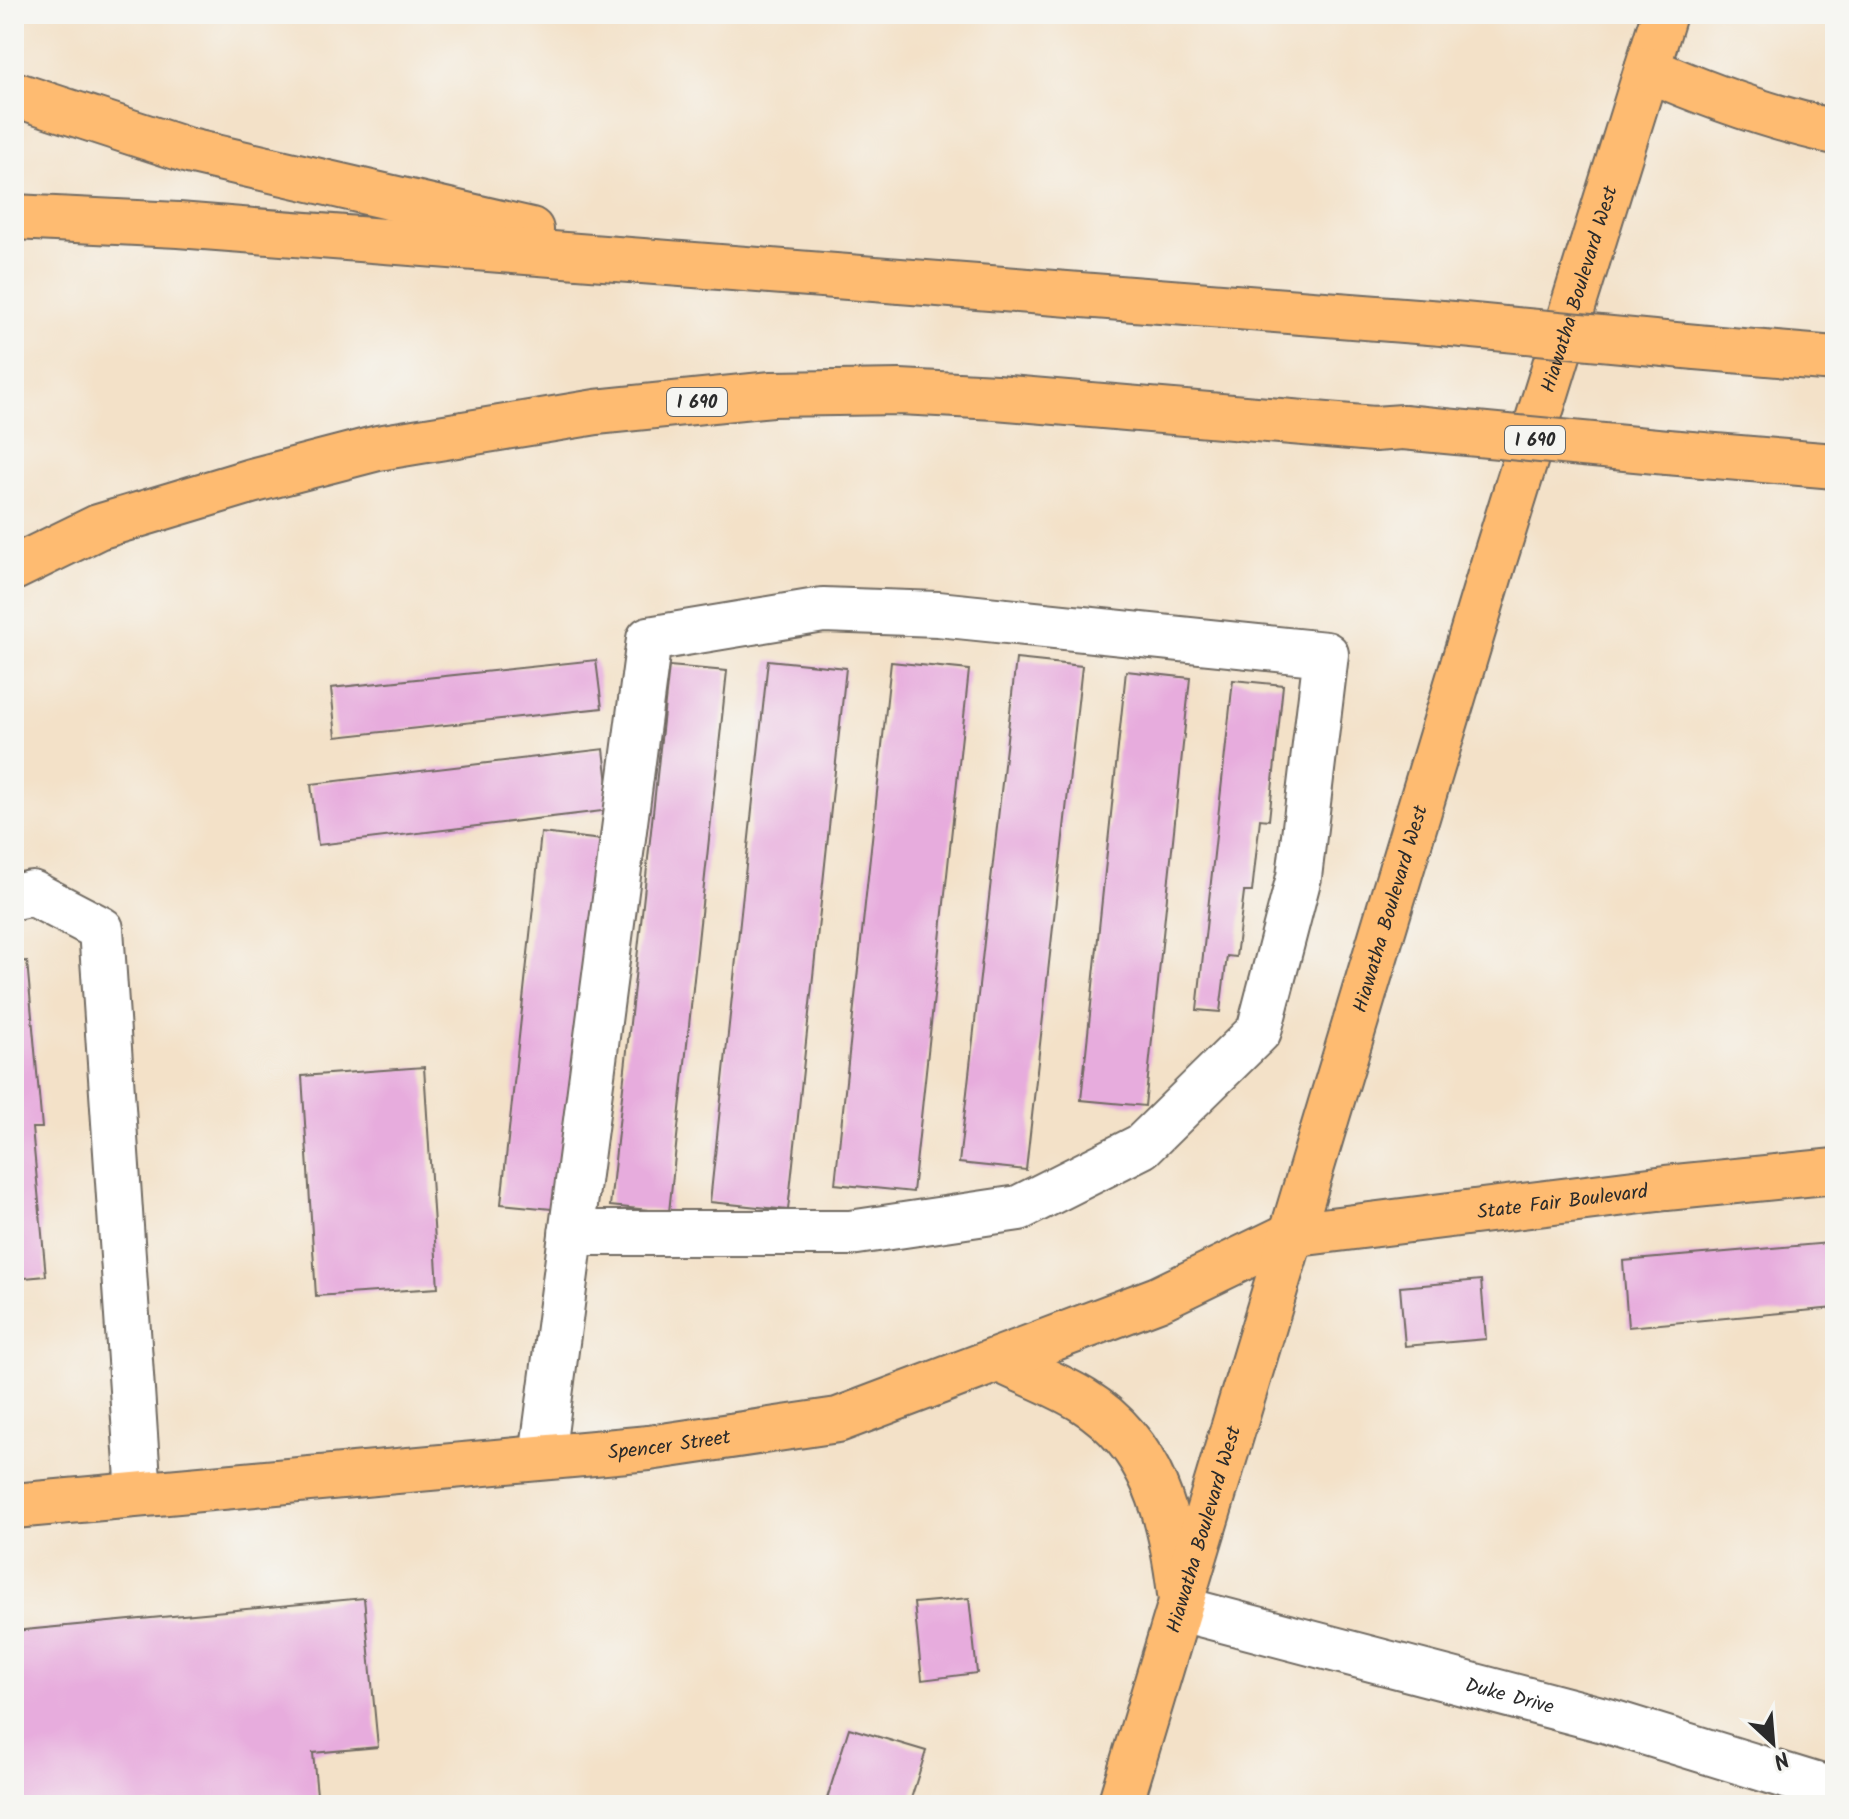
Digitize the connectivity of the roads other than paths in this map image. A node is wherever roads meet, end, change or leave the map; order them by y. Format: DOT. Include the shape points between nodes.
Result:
graph roads {
  1 [pos="1664,14"];
  2 [pos="1647,69"];
  3 [pos="14,94"];
  4 [pos="1835,132"];
  5 [pos="14,217"];
  6 [pos="670,262"];
  7 [pos="1835,359"];
  8 [pos="1835,466"];
  9 [pos="14,568"];
  10 [pos="14,897"];
  11 [pos="1835,1171"];
  12 [pos="571,1233"];
  13 [pos="1290,1235"];
  14 [pos="1000,1360"];
  15 [pos="542,1457"];
  16 [pos="139,1494"];
  17 [pos="14,1506"];
  18 [pos="1181,1609"];
  19 [pos="1835,1791"];
  20 [pos="1120,1805"];
  1 -- 2 [label="main road, Hiawatha Boulevard West"];
  2 -- 4 [label="main road" via="1786,122"];
  2 -- 13 [label="main road, Hiawatha Boulevard West"];
  3 -- 6 [label="main road" via="189,151"];
  5 -- 6 [label="main road"];
  6 -- 7 [label="main road, bridge"];
  8 -- 9 [label="main road, I 690, bridge" via="996,397 772,394 596,412 378,448 98,527"];
  10 -- 16 [label="lane" via="32,893 101,929"];
  11 -- 13 [label="main road, State Fair Boulevard"];
  12 -- 12 [label="lane" via="649,639 823,610 938,614 1326,654 1299,877 1259,1031 1142,1146 1019,1208 850,1233"];
  12 -- 15 [label="lane"];
  13 -- 14 [label="main road, Spencer Street" via="1158,1299"];
  13 -- 18 [label="main road, Hiawatha Boulevard West"];
  14 -- 15 [label="main road, Spencer Street" via="838,1420 649,1448"];
  14 -- 18 [label="main road" via="1083,1400 1113,1422 1134,1447 1157,1488 1174,1542"];
  15 -- 16 [label="main road, Spencer Street"];
  16 -- 17 [label="main road, Spencer Street"];
  18 -- 19 [label="lane, Duke Drive" via="1608,1721"];
  18 -- 20 [label="main road, Hiawatha Boulevard West"];
}
